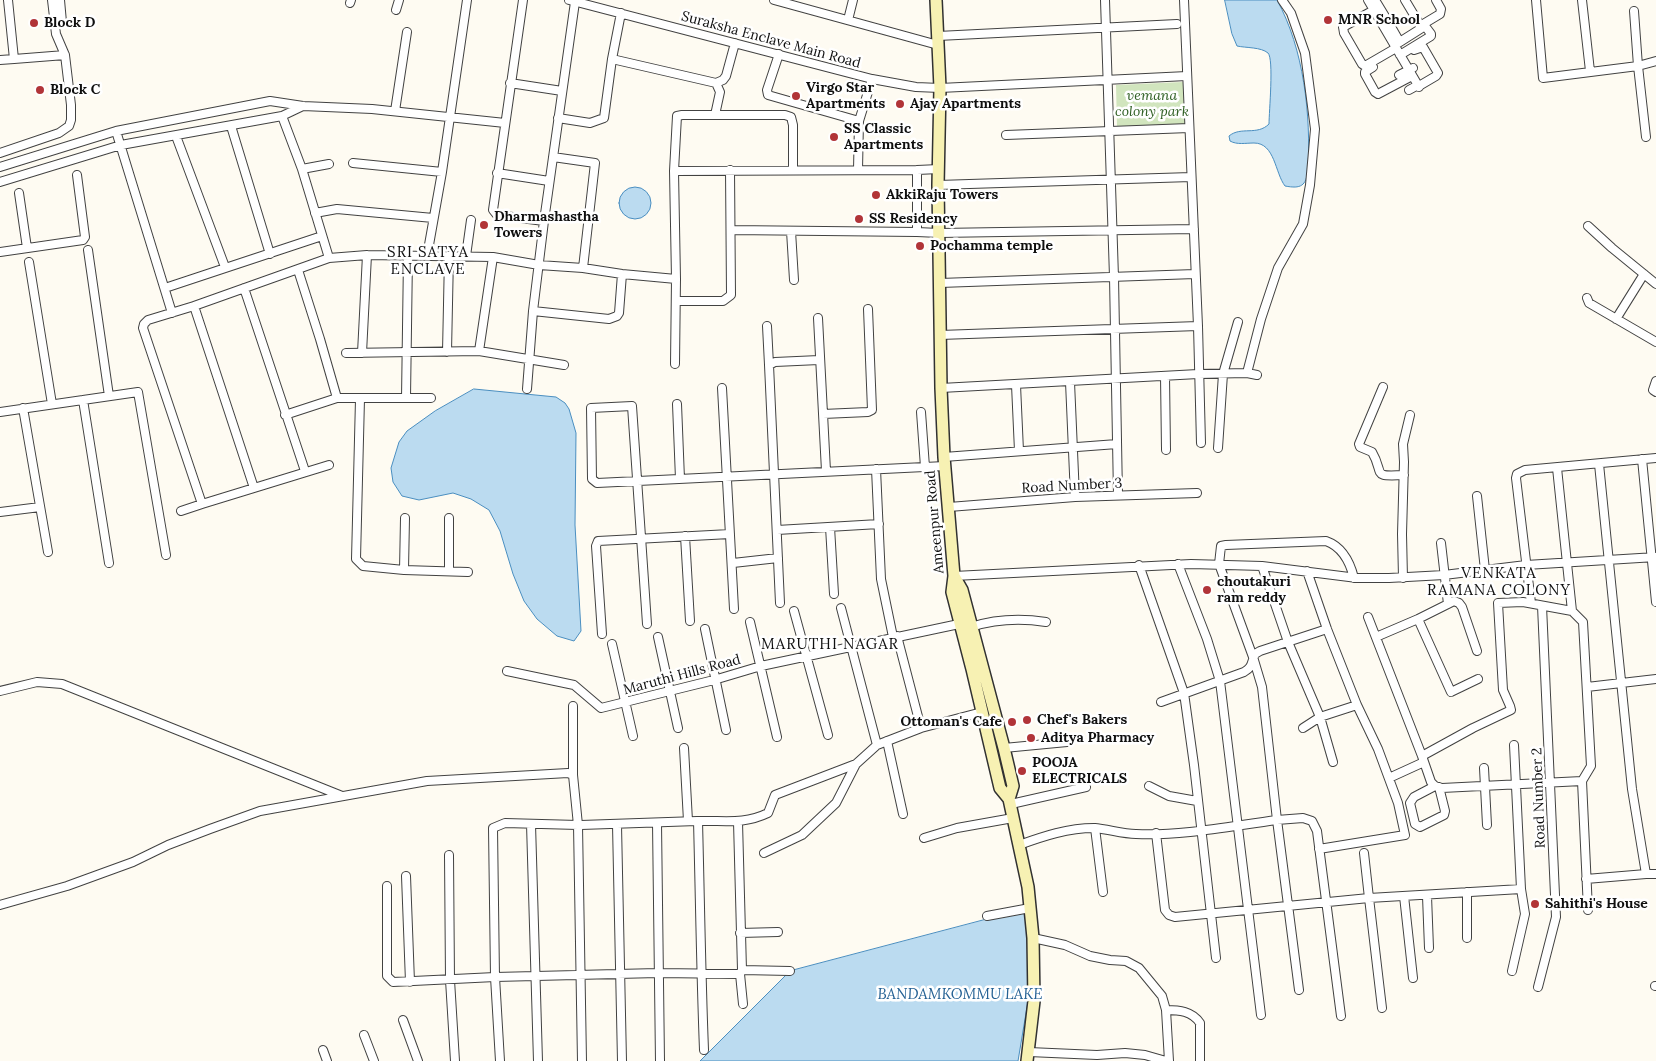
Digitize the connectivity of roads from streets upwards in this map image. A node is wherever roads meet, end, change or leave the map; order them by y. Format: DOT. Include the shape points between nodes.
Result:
graph roads {
  1 [pos="8,0"];
  2 [pos="52,0"];
  3 [pos="60,0"];
  4 [pos="399,0"];
  5 [pos="467,0"];
  6 [pos="523,0"];
  7 [pos="774,0"];
  8 [pos="813,0"];
  9 [pos="853,0"];
  10 [pos="936,0"];
  11 [pos="1105,0"];
  12 [pos="1184,0"];
  13 [pos="1282,0"];
  14 [pos="1368,0"];
  15 [pos="1375,0"];
  16 [pos="1405,0"];
  17 [pos="1436,0"];
  18 [pos="1536,0"];
  19 [pos="1582,0"];
  20 [pos="572,1"];
  21 [pos="396,10"];
  22 [pos="811,10"];
  23 [pos="1374,10"];
  24 [pos="1634,11"];
  25 [pos="621,13"];
  26 [pos="1383,19"];
  27 [pos="848,20"];
  28 [pos="62,22"];
  29 [pos="1177,24"];
  30 [pos="1420,25"];
  31 [pos="1106,28"];
  32 [pos="406,32"];
  33 [pos="938,40"];
  34 [pos="735,43"];
  35 [pos="1399,49"];
  36 [pos="778,54"];
  37 [pos="65,55"];
  38 [pos="14,59"];
  39 [pos="612,59"];
  40 [pos="0,60"];
  41 [pos="1656,61"];
  42 [pos="1638,66"];
  43 [pos="1656,67"];
  44 [pos="1412,71"];
  45 [pos="1590,71"];
  46 [pos="1399,75"];
  47 [pos="1187,76"];
  48 [pos="872,79"];
  49 [pos="1108,79"];
  50 [pos="510,83"];
  51 [pos="716,83"];
  52 [pos="1419,85"];
  53 [pos="940,88"];
  54 [pos="1409,90"];
  55 [pos="562,91"];
  56 [pos="303,106"];
  57 [pos="395,111"];
  58 [pos="715,115"];
  59 [pos="282,116"];
  60 [pos="450,116"];
  61 [pos="558,118"];
  62 [pos="859,121"];
  63 [pos="505,123"];
  64 [pos="231,126"];
  65 [pos="1189,128"];
  66 [pos="116,131"];
  67 [pos="1109,131"];
  68 [pos="1006,135"];
  69 [pos="176,136"];
  70 [pos="1646,137"];
  71 [pos="120,146"];
  72 [pos="0,154"];
  73 [pos="553,157"];
  74 [pos="353,163"];
  75 [pos="329,164"];
  76 [pos="4,166"];
  77 [pos="939,169"];
  78 [pos="302,170"];
  79 [pos="730,170"];
  80 [pos="793,170"];
  81 [pos="858,170"];
  82 [pos="917,170"];
  83 [pos="674,171"];
  84 [pos="442,172"];
  85 [pos="497,173"];
  86 [pos="77,175"];
  87 [pos="1191,177"];
  88 [pos="12,178"];
  89 [pos="1111,180"];
  90 [pos="549,181"];
  91 [pos="0,182"];
  92 [pos="938,185"];
  93 [pos="18,193"];
  94 [pos="315,214"];
  95 [pos="433,218"];
  96 [pos="471,220"];
  97 [pos="544,221"];
  98 [pos="1588,226"];
  99 [pos="730,230"];
  100 [pos="1194,230"];
  101 [pos="791,231"];
  102 [pos="1112,231"];
  103 [pos="917,232"];
  104 [pos="939,233"];
  105 [pos="322,236"];
  106 [pos="27,248"];
  107 [pos="88,250"];
  108 [pos="0,252"];
  109 [pos="270,254"];
  110 [pos="367,255"];
  111 [pos="427,256"];
  112 [pos="449,256"];
  113 [pos="466,256"];
  114 [pos="408,257"];
  115 [pos="493,257"];
  116 [pos="329,258"];
  117 [pos="29,262"];
  118 [pos="539,265"];
  119 [pos="225,267"];
  120 [pos="584,268"];
  121 [pos="298,270"];
  122 [pos="622,274"];
  123 [pos="1195,274"];
  124 [pos="1644,274"];
  125 [pos="1114,277"];
  126 [pos="676,279"];
  127 [pos="794,280"];
  128 [pos="940,283"];
  129 [pos="1656,284"];
  130 [pos="165,288"];
  131 [pos="244,288"];
  132 [pos="1587,298"];
  133 [pos="676,301"];
  134 [pos="194,306"];
  135 [pos="868,309"];
  136 [pos="533,311"];
  137 [pos="172,313"];
  138 [pos="818,318"];
  139 [pos="1616,319"];
  140 [pos="1238,322"];
  141 [pos="767,326"];
  142 [pos="1198,326"];
  143 [pos="1115,329"];
  144 [pos="940,336"];
  145 [pos="1656,342"];
  146 [pos="479,351"];
  147 [pos="446,352"];
  148 [pos="346,353"];
  149 [pos="362,353"];
  150 [pos="407,353"];
  151 [pos="530,360"];
  152 [pos="819,360"];
  153 [pos="675,364"];
  154 [pos="564,365"];
  155 [pos="769,365"];
  156 [pos="1246,373"];
  157 [pos="1198,374"];
  158 [pos="1223,374"];
  159 [pos="1257,375"];
  160 [pos="1165,376"];
  161 [pos="1117,380"];
  162 [pos="1070,382"];
  163 [pos="1656,382"];
  164 [pos="1016,384"];
  165 [pos="1384,387"];
  166 [pos="722,388"];
  167 [pos="941,388"];
  168 [pos="527,389"];
  169 [pos="1656,392"];
  170 [pos="109,396"];
  171 [pos="337,398"];
  172 [pos="406,398"];
  173 [pos="431,398"];
  174 [pos="360,399"];
  175 [pos="83,400"];
  176 [pos="52,404"];
  177 [pos="677,404"];
  178 [pos="23,408"];
  179 [pos="0,412"];
  180 [pos="921,412"];
  181 [pos="823,414"];
  182 [pos="285,415"];
  183 [pos="1410,415"];
  184 [pos="1201,443"];
  185 [pos="1117,444"];
  186 [pos="1073,447"];
  187 [pos="1218,448"];
  188 [pos="1166,450"];
  189 [pos="1019,451"];
  190 [pos="1656,458"];
  191 [pos="1642,460"];
  192 [pos="945,461"];
  193 [pos="1599,464"];
  194 [pos="328,465"];
  195 [pos="925,467"];
  196 [pos="1557,468"];
  197 [pos="876,469"];
  198 [pos="305,471"];
  199 [pos="826,472"];
  200 [pos="775,474"];
  201 [pos="1404,475"];
  202 [pos="726,476"];
  203 [pos="680,479"];
  204 [pos="637,481"];
  205 [pos="254,488"];
  206 [pos="1197,493"];
  207 [pos="1118,495"];
  208 [pos="1477,496"];
  209 [pos="1075,497"];
  210 [pos="202,504"];
  211 [pos="40,506"];
  212 [pos="949,507"];
  213 [pos="181,511"];
  214 [pos="0,512"];
  215 [pos="405,518"];
  216 [pos="449,518"];
  217 [pos="879,524"];
  218 [pos="830,527"];
  219 [pos="777,530"];
  220 [pos="730,534"];
  221 [pos="685,536"];
  222 [pos="641,538"];
  223 [pos="1441,544"];
  224 [pos="48,552"];
  225 [pos="166,554"];
  226 [pos="1654,557"];
  227 [pos="778,558"];
  228 [pos="1609,560"];
  229 [pos="109,562"];
  230 [pos="733,563"];
  231 [pos="1568,563"];
  232 [pos="1178,564"];
  233 [pos="1219,564"];
  234 [pos="1139,565"];
  235 [pos="1526,565"];
  236 [pos="1262,566"];
  237 [pos="404,570"];
  238 [pos="1485,570"];
  239 [pos="448,571"];
  240 [pos="1307,571"];
  241 [pos="468,572"];
  242 [pos="1444,575"];
  243 [pos="954,576"];
  244 [pos="1354,578"];
  245 [pos="1403,578"];
  246 [pos="834,594"];
  247 [pos="1656,602"];
  248 [pos="780,603"];
  249 [pos="1531,603"];
  250 [pos="1448,604"];
  251 [pos="1542,606"];
  252 [pos="841,608"];
  253 [pos="734,609"];
  254 [pos="794,611"];
  255 [pos="1572,611"];
  256 [pos="1368,617"];
  257 [pos="1418,620"];
  258 [pos="690,621"];
  259 [pos="750,622"];
  260 [pos="1046,622"];
  261 [pos="647,624"];
  262 [pos="959,624"];
  263 [pos="971,627"];
  264 [pos="705,629"];
  265 [pos="1327,629"];
  266 [pos="602,634"];
  267 [pos="658,637"];
  268 [pos="895,637"];
  269 [pos="1376,637"];
  270 [pos="1288,642"];
  271 [pos="612,644"];
  272 [pos="850,647"];
  273 [pos="1477,651"];
  274 [pos="807,657"];
  275 [pos="1253,658"];
  276 [pos="761,666"];
  277 [pos="507,671"];
  278 [pos="1478,679"];
  279 [pos="1656,679"];
  280 [pos="714,680"];
  281 [pos="1220,680"];
  282 [pos="1621,683"];
  283 [pos="1587,686"];
  284 [pos="0,691"];
  285 [pos="669,691"];
  286 [pos="1184,693"];
  287 [pos="1161,702"];
  288 [pos="625,703"];
  289 [pos="1357,705"];
  290 [pos="573,706"];
  291 [pos="982,712"];
  292 [pos="1320,717"];
  293 [pos="678,728"];
  294 [pos="921,728"];
  295 [pos="1303,728"];
  296 [pos="726,730"];
  297 [pos="828,734"];
  298 [pos="633,736"];
  299 [pos="777,737"];
  300 [pos="887,741"];
  301 [pos="1068,742"];
  302 [pos="990,743"];
  303 [pos="1003,744"];
  304 [pos="877,745"];
  305 [pos="1514,745"];
  306 [pos="684,748"];
  307 [pos="1423,759"];
  308 [pos="1334,762"];
  309 [pos="856,764"];
  310 [pos="1484,768"];
  311 [pos="574,775"];
  312 [pos="1389,778"];
  313 [pos="1582,781"];
  314 [pos="1551,782"];
  315 [pos="1516,784"];
  316 [pos="1485,785"];
  317 [pos="1149,786"];
  318 [pos="1086,787"];
  319 [pos="1437,787"];
  320 [pos="342,796"];
  321 [pos="1197,801"];
  322 [pos="1010,802"];
  323 [pos="903,814"];
  324 [pos="1013,818"];
  325 [pos="1277,820"];
  326 [pos="688,821"];
  327 [pos="698,821"];
  328 [pos="738,822"];
  329 [pos="657,823"];
  330 [pos="531,824"];
  331 [pos="578,825"];
  332 [pos="617,825"];
  333 [pos="1487,825"];
  334 [pos="1238,826"];
  335 [pos="1095,828"];
  336 [pos="1200,831"];
  337 [pos="1156,833"];
  338 [pos="924,838"];
  339 [pos="1019,845"];
  340 [pos="1319,849"];
  341 [pos="764,853"];
  342 [pos="1364,853"];
  343 [pos="449,855"];
  344 [pos="1646,874"];
  345 [pos="1656,874"];
  346 [pos="406,876"];
  347 [pos="1586,879"];
  348 [pos="386,886"];
  349 [pos="1521,889"];
  350 [pos="1103,892"];
  351 [pos="1467,892"];
  352 [pos="1404,896"];
  353 [pos="1427,896"];
  354 [pos="1369,898"];
  355 [pos="1326,901"];
  356 [pos="0,905"];
  357 [pos="1288,905"];
  358 [pos="1030,908"];
  359 [pos="1247,910"];
  360 [pos="1588,910"];
  361 [pos="1211,914"];
  362 [pos="987,916"];
  363 [pos="778,932"];
  364 [pos="740,933"];
  365 [pos="1033,938"];
  366 [pos="1467,938"];
  367 [pos="1429,948"];
  368 [pos="1216,958"];
  369 [pos="790,971"];
  370 [pos="1512,971"];
  371 [pos="741,972"];
  372 [pos="658,973"];
  373 [pos="701,973"];
  374 [pos="619,974"];
  375 [pos="581,975"];
  376 [pos="535,976"];
  377 [pos="495,977"];
  378 [pos="1413,978"];
  379 [pos="450,980"];
  380 [pos="410,982"];
  381 [pos="1538,987"];
  382 [pos="1299,990"];
  383 [pos="743,1004"];
  384 [pos="1382,1008"];
  385 [pos="1166,1010"];
  386 [pos="1261,1016"];
  387 [pos="1340,1016"];
  388 [pos="403,1020"];
  389 [pos="364,1035"];
  390 [pos="323,1050"];
  391 [pos="704,1050"];
  392 [pos="1028,1057"];
  393 [pos="328,1061"];
  394 [pos="374,1061"];
  395 [pos="418,1061"];
  396 [pos="454,1061"];
  397 [pos="500,1061"];
  398 [pos="538,1061"];
  399 [pos="582,1061"];
  400 [pos="622,1061"];
  401 [pos="660,1061"];
  402 [pos="1167,1061"];
  403 [pos="1200,1061"];
  1 -- 38 [label="street"];
  2 -- 37 [label="street" via="56,34"];
  3 -- 28 [label="street"];
  4 -- 21 [label="street"];
  5 -- 60 [label="street"];
  6 -- 50 [label="street"];
  7 -- 22 [label="street"];
  8 -- 22 [label="street"];
  9 -- 27 [label="street"];
  10 -- 33 [label="street, Ameenpur Road"];
  11 -- 31 [label="street"];
  12 -- 47 [label="street"];
  13 -- 156 [label="street" via="1290,12 1305,53 1315,129 1310,185 1303,224 1278,268"];
  14 -- 23 [label="street"];
  15 -- 26 [label="street"];
  16 -- 30 [label="street"];
  17 -- 30 [label="street" via="1441,8 1440,14"];
  18 -- 45 [label="street" via="1543,78"];
  19 -- 45 [label="street"];
  20 -- 25 [label="street, Suraksha Enclave Main Road"];
  20 -- 55 [label="street"];
  22 -- 27 [label="street"];
  23 -- 26 [label="street"];
  23 -- 35 [label="street" via="1343,27 1362,64 1365,66"];
  24 -- 42 [label="street"];
  25 -- 34 [label="street, Suraksha Enclave Main Road"];
  25 -- 39 [label="street"];
  26 -- 35 [label="street"];
  27 -- 33 [label="street"];
  29 -- 31 [label="street"];
  30 -- 35 [label="street"];
  31 -- 33 [label="street"];
  31 -- 49 [label="street"];
  32 -- 57 [label="street"];
  33 -- 53 [label="street, Ameenpur Road"];
  34 -- 36 [label="street, Suraksha Enclave Main Road"];
  34 -- 51 [label="street" via="726,76"];
  35 -- 44 [label="street"];
  35 -- 44 [label="street" via="1364,74 1378,94"];
  35 -- 52 [label="street" via="1424,48 1438,74"];
  36 -- 48 [label="street, Suraksha Enclave Main Road"];
  36 -- 62 [label="street" via="768,96"];
  37 -- 38 [label="street"];
  37 -- 72 [label="street" via="71,105 69,126 59,133"];
  38 -- 40 [label="street"];
  39 -- 51 [label="street"];
  39 -- 61 [label="street" via="604,118 590,123"];
  41 -- 42 [label="street"];
  42 -- 43 [label="street"];
  42 -- 45 [label="street"];
  42 -- 70 [label="street"];
  44 -- 46 [label="street"];
  44 -- 52 [label="street"];
  47 -- 49 [label="street, Suraksha Enclave Main Road"];
  47 -- 65 [label="street"];
  48 -- 53 [label="street, Suraksha Enclave Main Road"];
  48 -- 62 [label="street"];
  49 -- 53 [label="street, Suraksha Enclave Main Road"];
  49 -- 67 [label="street"];
  50 -- 55 [label="street"];
  50 -- 63 [label="street"];
  51 -- 58 [label="street" via="720,92"];
  52 -- 54 [label="street"];
  53 -- 77 [label="street, Ameenpur Road"];
  55 -- 61 [label="street"];
  56 -- 57 [label="street"];
  56 -- 59 [label="street"];
  56 -- 66 [label="street" via="270,101"];
  57 -- 60 [label="street"];
  58 -- 80 [label="street" via="791,117"];
  58 -- 83 [label="street" via="677,116"];
  59 -- 64 [label="street"];
  59 -- 78 [label="street"];
  60 -- 63 [label="street"];
  60 -- 84 [label="street"];
  61 -- 73 [label="street"];
  62 -- 81 [label="street"];
  63 -- 85 [label="street"];
  64 -- 69 [label="street"];
  64 -- 109 [label="street"];
  65 -- 67 [label="street"];
  65 -- 87 [label="street"];
  66 -- 71 [label="street"];
  66 -- 76 [label="street"];
  67 -- 68 [label="street"];
  67 -- 89 [label="street"];
  69 -- 71 [label="street"];
  69 -- 119 [label="street"];
  71 -- 88 [label="street"];
  71 -- 130 [label="street"];
  73 -- 90 [label="street"];
  73 -- 120 [label="street" via="595,163"];
  74 -- 84 [label="street"];
  75 -- 78 [label="street"];
  76 -- 88 [label="street"];
  77 -- 82 [label="street"];
  77 -- 92 [label="street, Ameenpur Road"];
  78 -- 94 [label="street"];
  79 -- 80 [label="street"];
  79 -- 83 [label="street"];
  79 -- 99 [label="street"];
  80 -- 81 [label="street"];
  81 -- 82 [label="street"];
  82 -- 103 [label="street"];
  83 -- 126 [label="street"];
  84 -- 95 [label="street"];
  85 -- 90 [label="street"];
  85 -- 97 [label="street" via="492,203 497,215"];
  86 -- 106 [label="street" via="83,240"];
  87 -- 89 [label="street"];
  87 -- 100 [label="street"];
  88 -- 91 [label="street"];
  89 -- 92 [label="street"];
  89 -- 102 [label="street"];
  90 -- 97 [label="street"];
  92 -- 104 [label="street, Ameenpur Road"];
  93 -- 106 [label="street"];
  94 -- 95 [label="street" via="338,209"];
  94 -- 105 [label="street"];
  95 -- 111 [label="street"];
  96 -- 113 [label="street"];
  97 -- 118 [label="street"];
  98 -- 124 [label="street"];
  99 -- 101 [label="street"];
  99 -- 133 [label="street" via="731,295 723,301"];
  100 -- 102 [label="street"];
  100 -- 123 [label="street"];
  101 -- 103 [label="street"];
  101 -- 127 [label="street"];
  102 -- 104 [label="street"];
  102 -- 125 [label="street"];
  103 -- 104 [label="street"];
  104 -- 128 [label="street, Ameenpur Road"];
  105 -- 109 [label="street"];
  105 -- 116 [label="street"];
  106 -- 108 [label="street"];
  107 -- 170 [label="street"];
  109 -- 119 [label="street"];
  110 -- 114 [label="street"];
  110 -- 116 [label="street"];
  110 -- 149 [label="street"];
  111 -- 112 [label="street"];
  111 -- 114 [label="street"];
  112 -- 113 [label="street"];
  112 -- 147 [label="street"];
  113 -- 115 [label="street"];
  114 -- 150 [label="street"];
  115 -- 118 [label="street"];
  115 -- 146 [label="street"];
  116 -- 121 [label="street"];
  117 -- 176 [label="street"];
  118 -- 120 [label="street"];
  118 -- 136 [label="street"];
  119 -- 130 [label="street"];
  120 -- 122 [label="street"];
  121 -- 131 [label="street"];
  121 -- 171 [label="street"];
  122 -- 126 [label="street"];
  122 -- 136 [label="street" via="619,313 613,318"];
  123 -- 125 [label="street"];
  123 -- 142 [label="street"];
  124 -- 129 [label="street"];
  124 -- 139 [label="street"];
  125 -- 128 [label="street"];
  125 -- 143 [label="street"];
  126 -- 133 [label="street"];
  128 -- 144 [label="street, Ameenpur Road"];
  130 -- 137 [label="street"];
  131 -- 134 [label="street"];
  131 -- 182 [label="street"];
  132 -- 139 [label="street"];
  133 -- 153 [label="street"];
  134 -- 137 [label="street"];
  134 -- 205 [label="street"];
  135 -- 181 [label="street" via="872,410"];
  136 -- 151 [label="street"];
  137 -- 210 [label="street" via="148,320 142,328"];
  138 -- 152 [label="street"];
  139 -- 145 [label="street"];
  140 -- 158 [label="street"];
  141 -- 155 [label="street"];
  142 -- 143 [label="street"];
  142 -- 157 [label="street"];
  143 -- 144 [label="street"];
  143 -- 161 [label="street"];
  144 -- 167 [label="street, Ameenpur Road"];
  146 -- 147 [label="street"];
  146 -- 151 [label="street"];
  147 -- 150 [label="street"];
  148 -- 149 [label="street"];
  149 -- 150 [label="street"];
  150 -- 172 [label="street"];
  151 -- 154 [label="street"];
  151 -- 168 [label="street"];
  152 -- 155 [label="street"];
  152 -- 181 [label="street"];
  155 -- 200 [label="street"];
  156 -- 158 [label="street"];
  156 -- 159 [label="street"];
  157 -- 158 [label="street"];
  157 -- 160 [label="street"];
  157 -- 184 [label="street"];
  158 -- 187 [label="street"];
  160 -- 161 [label="street"];
  160 -- 188 [label="street"];
  161 -- 162 [label="street"];
  161 -- 185 [label="street"];
  162 -- 164 [label="street"];
  162 -- 186 [label="street"];
  163 -- 169 [label="street"];
  164 -- 167 [label="street"];
  164 -- 189 [label="street"];
  165 -- 201 [label="street" via="1359,444 1372,452 1381,474"];
  166 -- 202 [label="street"];
  167 -- 192 [label="street, Ameenpur Road"];
  170 -- 175 [label="street"];
  170 -- 225 [label="street" via="138,392"];
  171 -- 174 [label="street"];
  171 -- 182 [label="street"];
  172 -- 173 [label="street"];
  172 -- 174 [label="street"];
  174 -- 237 [label="street" via="356,559 363,566"];
  175 -- 176 [label="street"];
  175 -- 229 [label="street"];
  176 -- 178 [label="street"];
  177 -- 203 [label="street"];
  178 -- 179 [label="street"];
  178 -- 211 [label="street"];
  180 -- 195 [label="street"];
  181 -- 199 [label="street"];
  182 -- 198 [label="street"];
  183 -- 201 [label="street" via="1403,438"];
  185 -- 186 [label="street"];
  185 -- 207 [label="street"];
  186 -- 189 [label="street"];
  186 -- 209 [label="street"];
  189 -- 192 [label="street"];
  190 -- 191 [label="street"];
  191 -- 193 [label="street"];
  191 -- 226 [label="street"];
  192 -- 195 [label="street"];
  192 -- 212 [label="street, Ameenpur Road"];
  193 -- 196 [label="street"];
  193 -- 228 [label="street"];
  194 -- 198 [label="street"];
  195 -- 197 [label="street"];
  196 -- 231 [label="street"];
  196 -- 235 [label="street" via="1519,472 1516,478"];
  197 -- 199 [label="street"];
  197 -- 217 [label="street"];
  198 -- 205 [label="street"];
  199 -- 200 [label="street"];
  200 -- 202 [label="street"];
  200 -- 219 [label="street"];
  201 -- 245 [label="street"];
  202 -- 203 [label="street"];
  202 -- 220 [label="street"];
  203 -- 204 [label="street"];
  204 -- 204 [label="street" via="597,483 592,479 591,408 632,406"];
  204 -- 222 [label="street"];
  205 -- 210 [label="street"];
  206 -- 207 [label="street, Road Number 3"];
  207 -- 209 [label="street, Road Number 3"];
  208 -- 238 [label="street"];
  209 -- 212 [label="street, Road Number 3"];
  210 -- 213 [label="street"];
  211 -- 214 [label="street"];
  211 -- 224 [label="street"];
  212 -- 243 [label="street, Ameenpur Road"];
  215 -- 237 [label="street"];
  216 -- 239 [label="street"];
  217 -- 218 [label="street"];
  217 -- 268 [label="street" via="881,579"];
  218 -- 219 [label="street"];
  218 -- 246 [label="street"];
  219 -- 227 [label="street"];
  220 -- 221 [label="street"];
  220 -- 230 [label="street"];
  221 -- 222 [label="street"];
  221 -- 258 [label="street"];
  222 -- 261 [label="street"];
  222 -- 266 [label="street" via="600,540 596,543"];
  223 -- 242 [label="street"];
  226 -- 228 [label="street"];
  226 -- 247 [label="street"];
  227 -- 230 [label="street"];
  227 -- 248 [label="street"];
  228 -- 231 [label="street"];
  228 -- 282 [label="street"];
  230 -- 253 [label="street"];
  231 -- 235 [label="street"];
  231 -- 255 [label="street"];
  232 -- 233 [label="street"];
  232 -- 234 [label="street"];
  232 -- 281 [label="street"];
  233 -- 236 [label="street"];
  233 -- 244 [label="street" via="1221,546 1326,541 1343,552"];
  233 -- 275 [label="street"];
  234 -- 243 [label="street"];
  234 -- 286 [label="street"];
  235 -- 238 [label="street"];
  235 -- 249 [label="street"];
  236 -- 240 [label="street"];
  236 -- 270 [label="street"];
  237 -- 239 [label="street"];
  238 -- 242 [label="street"];
  239 -- 241 [label="street"];
  240 -- 244 [label="street"];
  240 -- 265 [label="street"];
  242 -- 245 [label="street"];
  242 -- 250 [label="street"];
  243 -- 262 [label="street" via="952,592"];
  243 -- 263 [label="street, Ameenpur Road" via="962,590"];
  244 -- 245 [label="street"];
  249 -- 251 [label="street"];
  249 -- 307 [label="street" via="1498,605 1503,690 1511,710 1473,728"];
  250 -- 257 [label="street"];
  250 -- 273 [label="street" via="1454,601 1462,607"];
  251 -- 255 [label="street"];
  251 -- 314 [label="street, Road Number 2"];
  252 -- 272 [label="street"];
  254 -- 274 [label="street"];
  255 -- 283 [label="street" via="1583,622"];
  256 -- 269 [label="street"];
  257 -- 269 [label="street"];
  257 -- 278 [label="street" via="1451,692"];
  259 -- 276 [label="street"];
  260 -- 263 [label="street" via="1011,619"];
  262 -- 268 [label="street, Maruthi Hills Road"];
  262 -- 291 [label="street"];
  263 -- 303 [label="street, Ameenpur Road"];
  264 -- 280 [label="street"];
  265 -- 270 [label="street"];
  265 -- 289 [label="street"];
  267 -- 285 [label="street"];
  268 -- 272 [label="street, Maruthi Hills Road"];
  268 -- 294 [label="street"];
  269 -- 307 [label="street"];
  270 -- 275 [label="street" via="1260,651"];
  270 -- 292 [label="street"];
  271 -- 288 [label="street"];
  272 -- 274 [label="street, Maruthi Hills Road"];
  272 -- 304 [label="street"];
  274 -- 276 [label="street, Maruthi Hills Road"];
  274 -- 297 [label="street"];
  275 -- 281 [label="street" via="1250,668"];
  275 -- 325 [label="street" via="1262,687"];
  276 -- 280 [label="street, Maruthi Hills Road"];
  276 -- 299 [label="street"];
  277 -- 288 [label="street, Maruthi Hills Road" via="574,685 601,708"];
  279 -- 282 [label="street"];
  280 -- 285 [label="street, Maruthi Hills Road"];
  280 -- 296 [label="street"];
  281 -- 286 [label="street"];
  281 -- 334 [label="street"];
  282 -- 283 [label="street"];
  282 -- 344 [label="street" via="1632,789"];
  283 -- 313 [label="street" via="1591,766"];
  284 -- 320 [label="street" via="37,682 62,684"];
  285 -- 288 [label="street, Maruthi Hills Road"];
  285 -- 293 [label="street"];
  286 -- 287 [label="street"];
  286 -- 321 [label="street"];
  288 -- 298 [label="street"];
  289 -- 292 [label="street"];
  289 -- 312 [label="street"];
  290 -- 311 [label="street"];
  291 -- 294 [label="street"];
  291 -- 302 [label="street"];
  292 -- 295 [label="street"];
  292 -- 308 [label="street"];
  294 -- 300 [label="street"];
  300 -- 304 [label="street"];
  300 -- 323 [label="street"];
  301 -- 303 [label="street"];
  302 -- 303 [label="street"];
  302 -- 322 [label="street" via="1000,788"];
  303 -- 322 [label="street, Ameenpur Road" via="1013,786"];
  304 -- 309 [label="street"];
  305 -- 315 [label="street"];
  306 -- 326 [label="street"];
  307 -- 312 [label="street"];
  307 -- 319 [label="street" via="1431,782"];
  309 -- 328 [label="street" via="775,795 768,813"];
  309 -- 341 [label="street" via="836,803 802,835"];
  310 -- 316 [label="street"];
  311 -- 320 [label="street" via="427,781"];
  311 -- 331 [label="street"];
  312 -- 340 [label="street" via="1405,835"];
  313 -- 314 [label="street"];
  313 -- 347 [label="street"];
  314 -- 315 [label="street"];
  314 -- 381 [label="street, Road Number 2" via="1556,917"];
  315 -- 316 [label="street"];
  315 -- 349 [label="street"];
  316 -- 319 [label="street"];
  316 -- 333 [label="street"];
  317 -- 321 [label="street" via="1169,796"];
  318 -- 322 [label="street"];
  319 -- 319 [label="street" via="1444,815 1418,827 1410,803 1414,797"];
  320 -- 356 [label="street" via="260,811 67,886"];
  321 -- 336 [label="street"];
  322 -- 324 [label="street, Ameenpur Road"];
  324 -- 338 [label="street"];
  324 -- 339 [label="street, Ameenpur Road"];
  325 -- 334 [label="street"];
  325 -- 340 [label="street" via="1302,818 1312,821"];
  325 -- 357 [label="street"];
  326 -- 327 [label="street"];
  326 -- 329 [label="street"];
  327 -- 328 [label="street"];
  327 -- 373 [label="street"];
  328 -- 364 [label="street"];
  329 -- 332 [label="street"];
  329 -- 372 [label="street"];
  330 -- 331 [label="street"];
  330 -- 376 [label="street"];
  330 -- 377 [label="street" via="505,823 493,828"];
  331 -- 332 [label="street"];
  331 -- 375 [label="street"];
  332 -- 374 [label="street"];
  334 -- 336 [label="street"];
  334 -- 359 [label="street"];
  335 -- 337 [label="street" via="1136,834"];
  335 -- 339 [label="street" via="1045,835"];
  335 -- 350 [label="street"];
  336 -- 337 [label="street"];
  336 -- 361 [label="street"];
  337 -- 361 [label="street" via="1165,910 1176,917"];
  339 -- 358 [label="street, Ameenpur Road"];
  340 -- 355 [label="street"];
  342 -- 354 [label="street"];
  343 -- 379 [label="street"];
  344 -- 345 [label="street"];
  344 -- 347 [label="street"];
  346 -- 380 [label="street"];
  347 -- 360 [label="street"];
  348 -- 380 [label="street" via="387,976 394,982"];
  349 -- 351 [label="street"];
  349 -- 370 [label="street" via="1525,914"];
  351 -- 353 [label="street"];
  351 -- 366 [label="street"];
  352 -- 353 [label="street"];
  352 -- 354 [label="street"];
  352 -- 378 [label="street"];
  353 -- 367 [label="street"];
  354 -- 355 [label="street"];
  354 -- 384 [label="street"];
  355 -- 357 [label="street"];
  355 -- 387 [label="street"];
  357 -- 359 [label="street"];
  357 -- 382 [label="street"];
  358 -- 362 [label="street"];
  358 -- 365 [label="street, Ameenpur Road"];
  359 -- 361 [label="street"];
  359 -- 386 [label="street"];
  361 -- 368 [label="street"];
  363 -- 364 [label="street"];
  364 -- 371 [label="street"];
  365 -- 385 [label="street" via="1065,945 1090,956 1126,961 1152,982 1162,996"];
  365 -- 392 [label="street, Ameenpur Road" via="1034,1001"];
  369 -- 371 [label="street"];
  371 -- 373 [label="street"];
  371 -- 383 [label="street"];
  372 -- 373 [label="street"];
  372 -- 374 [label="street"];
  372 -- 401 [label="street"];
  373 -- 391 [label="street"];
  374 -- 375 [label="street"];
  374 -- 400 [label="street"];
  375 -- 376 [label="street"];
  375 -- 399 [label="street"];
  376 -- 377 [label="street"];
  376 -- 398 [label="street"];
  377 -- 379 [label="street"];
  377 -- 397 [label="street"];
  379 -- 380 [label="street"];
  379 -- 396 [label="street"];
  385 -- 402 [label="street"];
  385 -- 403 [label="street" via="1182,1011 1200,1023"];
  388 -- 395 [label="street"];
  389 -- 394 [label="street"];
  390 -- 393 [label="street"];
  392 -- 402 [label="street" via="1125,1053"];
}
